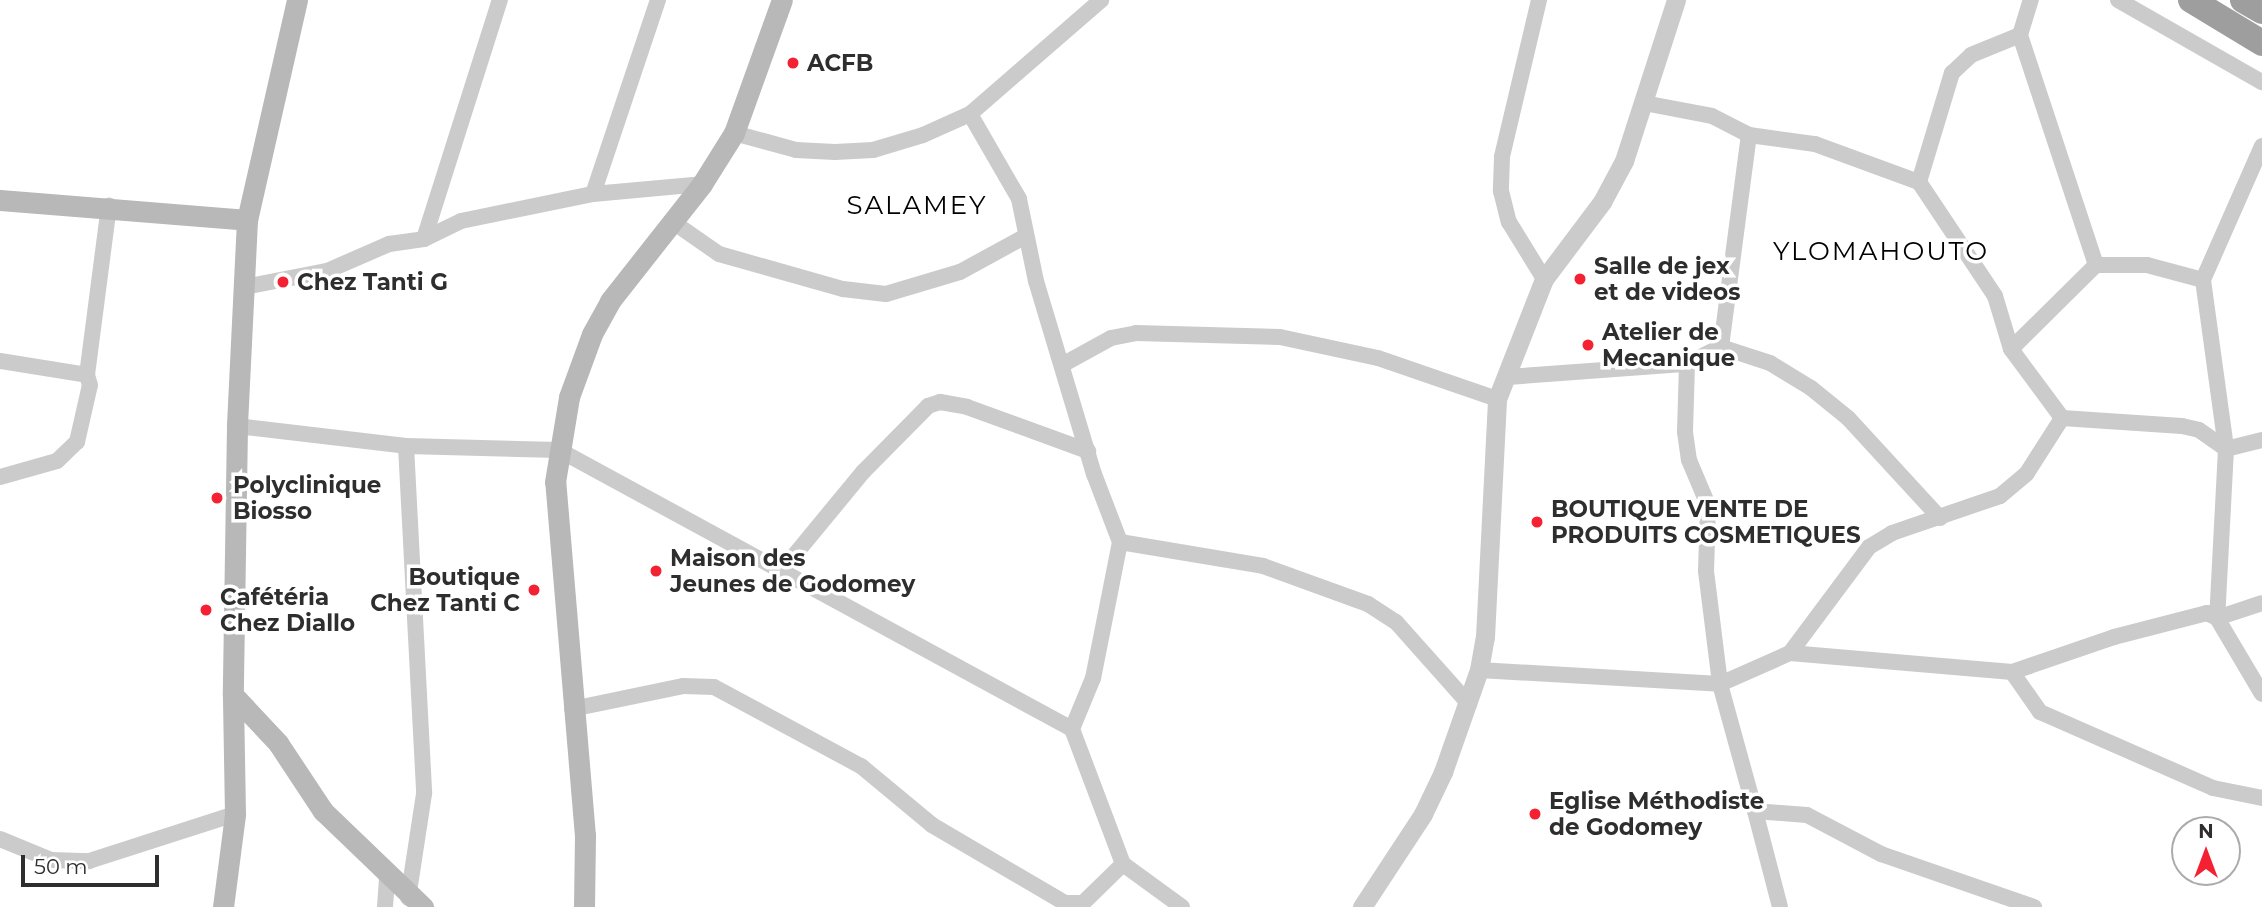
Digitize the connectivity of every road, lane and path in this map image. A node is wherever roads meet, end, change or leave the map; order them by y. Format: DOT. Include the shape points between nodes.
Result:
graph roads {
  1 [pos="297,0"];
  2 [pos="500,0"];
  3 [pos="658,0"];
  4 [pos="782,0"];
  5 [pos="1101,0"];
  6 [pos="1539,0"];
  7 [pos="1676,0"];
  8 [pos="2031,0"];
  9 [pos="2118,0"];
  10 [pos="2191,0"];
  11 [pos="2243,0"];
  12 [pos="2262,10"];
  13 [pos="2020,34"];
  14 [pos="2262,43"];
  15 [pos="2262,82"];
  16 [pos="1644,103"];
  17 [pos="970,114"];
  18 [pos="734,133"];
  19 [pos="1749,135"];
  20 [pos="2262,146"];
  21 [pos="1919,182"];
  22 [pos="702,184"];
  23 [pos="593,194"];
  24 [pos="0,200"];
  25 [pos="109,205"];
  26 [pos="247,220"];
  27 [pos="673,222"];
  28 [pos="1024,237"];
  29 [pos="424,239"];
  30 [pos="2096,265"];
  31 [pos="1544,279"];
  32 [pos="2203,280"];
  33 [pos="244,287"];
  34 [pos="1721,347"];
  35 [pos="2011,349"];
  36 [pos="0,361"];
  37 [pos="1688,364"];
  38 [pos="1062,365"];
  39 [pos="87,375"];
  40 [pos="1508,377"];
  41 [pos="1497,399"];
  42 [pos="2062,418"];
  43 [pos="237,426"];
  44 [pos="2262,440"];
  45 [pos="406,446"];
  46 [pos="2226,449"];
  47 [pos="559,450"];
  48 [pos="1088,451"];
  49 [pos="0,477"];
  50 [pos="1940,517"];
  51 [pos="1120,542"];
  52 [pos="783,569"];
  53 [pos="2262,603"];
  54 [pos="2217,618"];
  55 [pos="1790,653"];
  56 [pos="1479,670"];
  57 [pos="2012,672"];
  58 [pos="1720,684"];
  59 [pos="233,695"];
  60 [pos="2262,695"];
  61 [pos="1469,704"];
  62 [pos="572,709"];
  63 [pos="1072,729"];
  64 [pos="2262,798"];
  65 [pos="1755,811"];
  66 [pos="234,814"];
  67 [pos="0,839"];
  68 [pos="1123,864"];
  69 [pos="387,876"];
  70 [pos="415,902"];
  71 [pos="223,907"];
  72 [pos="385,907"];
  73 [pos="584,907"];
  74 [pos="1182,907"];
  75 [pos="1362,907"];
  76 [pos="1780,907"];
  77 [pos="2034,907"];
  1 -- 26 [label="main road"];
  2 -- 29 [label="street"];
  3 -- 23 [label="street"];
  4 -- 18 [label="main road"];
  5 -- 17 [label="street"];
  6 -- 31 [label="street" via="1502,158 1501,191 1509,222"];
  7 -- 16 [label="street"];
  8 -- 13 [label="street"];
  9 -- 15 [label="street"];
  10 -- 14 [label="highway"];
  11 -- 12 [label="highway"];
  13 -- 21 [label="street" via="1959,64"];
  13 -- 30 [label="street"];
  16 -- 19 [label="street" via="1712,116"];
  16 -- 31 [label="street" via="1624,161 1602,202"];
  17 -- 18 [label="street" via="873,150 796,150"];
  17 -- 28 [label="street" via="1019,199 1025,217"];
  18 -- 22 [label="main road"];
  19 -- 21 [label="street" via="1815,144"];
  19 -- 34 [label="street"];
  20 -- 32 [label="street"];
  21 -- 35 [label="street" via="1995,296"];
  22 -- 23 [label="street"];
  22 -- 27 [label="main road"];
  23 -- 29 [label="street" via="461,220"];
  24 -- 25 [label="main road"];
  25 -- 26 [label="main road"];
  25 -- 39 [label="street"];
  26 -- 33 [label="main road"];
  27 -- 28 [label="street" via="719,254 843,289 886,294 960,272"];
  27 -- 47 [label="main road" via="629,274 592,334 569,397"];
  28 -- 38 [label="street"];
  29 -- 33 [label="street" via="389,244 327,271"];
  30 -- 32 [label="street" via="2147,265"];
  30 -- 35 [label="street"];
  31 -- 40 [label="street"];
  32 -- 46 [label="street"];
  33 -- 43 [label="main road"];
  34 -- 37 [label="street"];
  34 -- 50 [label="street" via="1770,363 1811,388 1847,418"];
  35 -- 42 [label="street"];
  36 -- 39 [label="street"];
  37 -- 40 [label="street"];
  37 -- 58 [label="street" via="1685,432 1689,460 1708,505 1706,571"];
  38 -- 41 [label="street" via="1111,338 1136,333 1280,337 1378,358"];
  38 -- 48 [label="street"];
  39 -- 49 [label="street" via="86,414 77,442 57,461"];
  40 -- 41 [label="street"];
  41 -- 56 [label="street" via="1485,637"];
  42 -- 46 [label="street" via="2182,426 2199,430"];
  42 -- 50 [label="street" via="2027,473 2009,488"];
  43 -- 45 [label="street"];
  43 -- 59 [label="main road"];
  44 -- 46 [label="street"];
  45 -- 47 [label="street"];
  45 -- 70 [label="street" via="424,782"];
  46 -- 54 [label="street"];
  47 -- 52 [label="street"];
  47 -- 62 [label="main road" via="555,482"];
  48 -- 51 [label="street"];
  48 -- 52 [label="street" via="967,407 940,402 928,406 863,472"];
  50 -- 55 [label="street" via="1892,533 1869,547"];
  51 -- 61 [label="street" via="1263,566 1368,604 1396,622"];
  51 -- 63 [label="street" via="1093,678"];
  52 -- 63 [label="street"];
  53 -- 54 [label="street"];
  54 -- 57 [label="street" via="2207,613 2114,637"];
  54 -- 60 [label="street"];
  55 -- 57 [label="street"];
  55 -- 58 [label="street"];
  56 -- 58 [label="street"];
  56 -- 61 [label="street"];
  57 -- 64 [label="street" via="2040,712 2213,788"];
  58 -- 65 [label="street"];
  59 -- 66 [label="main road"];
  59 -- 69 [label="main road" via="278,743 323,811"];
  61 -- 75 [label="street" via="1423,814"];
  62 -- 68 [label="street" via="683,686 714,687 861,766 932,825 1065,903 1083,903"];
  62 -- 73 [label="main road" via="585,836"];
  63 -- 68 [label="street"];
  65 -- 76 [label="street"];
  65 -- 77 [label="street" via="1807,815 1881,854"];
  66 -- 67 [label="street" via="89,861 51,860"];
  66 -- 71 [label="main road"];
  68 -- 74 [label="street"];
  69 -- 70 [label="main road"];
  69 -- 72 [label="street"];
}
